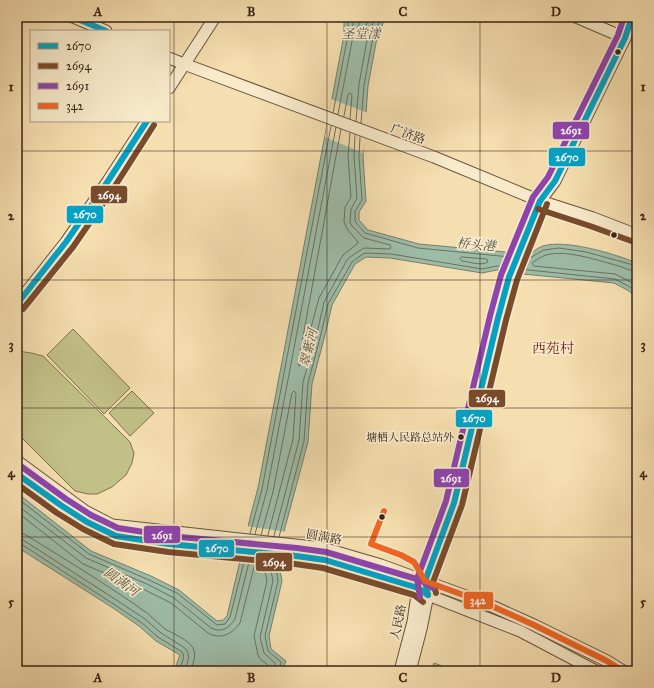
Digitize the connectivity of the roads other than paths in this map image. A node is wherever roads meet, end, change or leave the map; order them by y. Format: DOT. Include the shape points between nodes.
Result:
graph roads {
  1 [pos="73,17"];
  2 [pos="215,17"];
  3 [pos="576,17"];
  4 [pos="632,17"];
  5 [pos="104,30"];
  6 [pos="625,38"];
  7 [pos="170,58"];
  8 [pos="184,64"];
  9 [pos="170,86"];
  10 [pos="146,122"];
  11 [pos="540,201"];
  12 [pos="637,235"];
  13 [pos="18,300"];
  14 [pos="17,461"];
  15 [pos="17,474"];
  16 [pos="422,585"];
  17 [pos="428,595"];
  18 [pos="400,671"];
  19 [pos="410,671"];
  20 [pos="596,671"];
  21 [pos="624,671"];
  1 -- 5 [label="street"];
  2 -- 8 [label="street"];
  3 -- 6 [label="street"];
  4 -- 6 [label="street, 人民路"];
  6 -- 11 [label="street, 人民路" via="555,181"];
  7 -- 8 [label="street, 广济路"];
  8 -- 9 [label="street"];
  8 -- 11 [label="street, 广济路" via="434,157"];
  10 -- 13 [label="street" via="66,242"];
  11 -- 12 [label="street, 广济路"];
  11 -- 16 [label="street, 人民路" via="509,277 454,503"];
  14 -- 16 [label="street, 圆满路" via="85,511 112,525 323,548 381,565"];
  15 -- 16 [label="street, 圆满路" via="62,506 116,536 325,560"];
  16 -- 17 [label="street, 人民路"];
  16 -- 18 [label="street, 人民路"];
  16 -- 21 [label="street, 圆满路" via="485,602"];
  17 -- 19 [label="street, 人民路"];
  17 -- 20 [label="street" via="520,631"];
}
